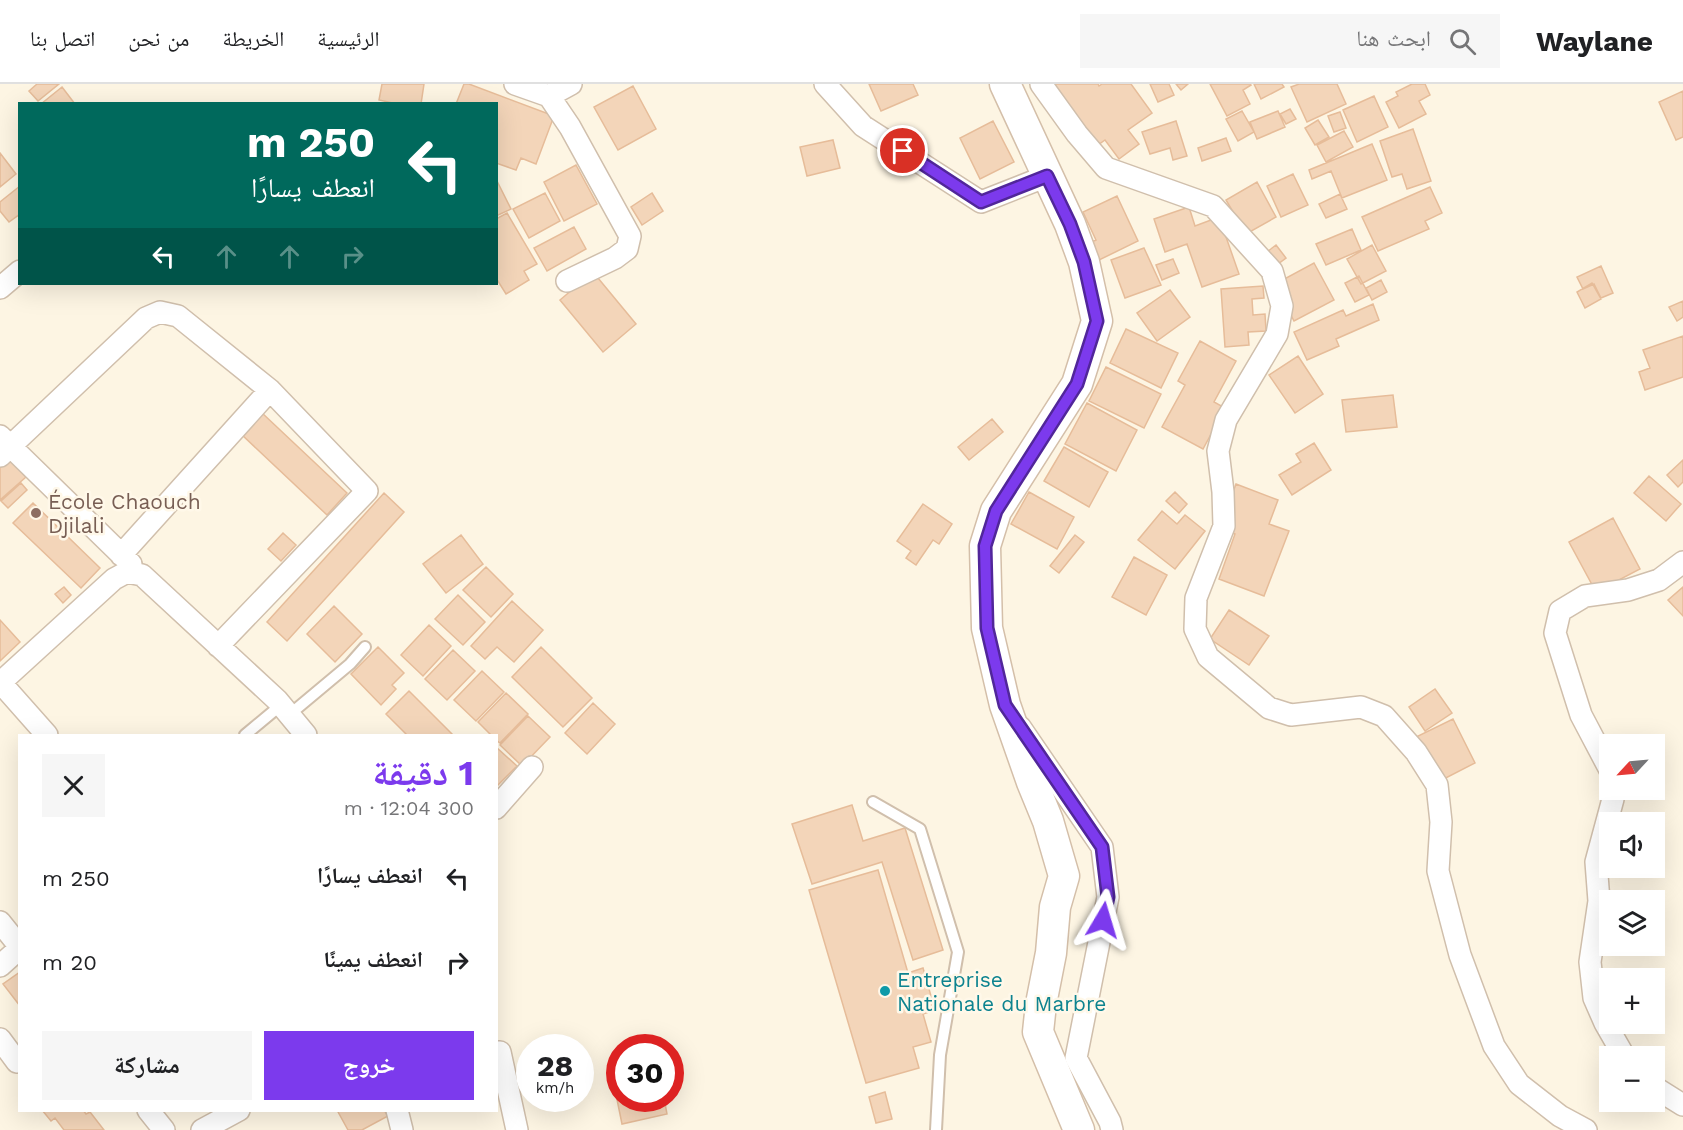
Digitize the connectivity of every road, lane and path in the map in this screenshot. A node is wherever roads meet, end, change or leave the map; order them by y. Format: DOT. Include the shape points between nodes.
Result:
graph roads {
  1 [pos="514,84"];
  2 [pos="571,84"];
  3 [pos="825,84"];
  4 [pos="1005,84"];
  5 [pos="1041,84"];
  6 [pos="549,96"];
  7 [pos="1047,176"];
  8 [pos="18,273"];
  9 [pos="567,281"];
  10 [pos="0,288"];
  11 [pos="270,390"];
  12 [pos="4,446"];
  13 [pos="121,555"];
  14 [pos="1683,562"];
  15 [pos="142,575"];
  16 [pos="219,646"];
  17 [pos="365,647"];
  18 [pos="0,683"];
  19 [pos="1005,705"];
  20 [pos="285,710"];
  21 [pos="46,734"];
  22 [pos="247,734"];
  23 [pos="305,734"];
  24 [pos="1599,749"];
  25 [pos="532,767"];
  26 [pos="1613,800"];
  27 [pos="873,802"];
  28 [pos="498,806"];
  29 [pos="0,922"];
  30 [pos="18,944"];
  31 [pos="18,949"];
  32 [pos="0,966"];
  33 [pos="0,1039"];
  34 [pos="1618,1046"];
  35 [pos="498,1052"];
  36 [pos="18,1061"];
  37 [pos="1665,1094"];
  38 [pos="1683,1106"];
  39 [pos="150,1112"];
  40 [pos="235,1112"];
  41 [pos="398,1112"];
  42 [pos="164,1130"];
  43 [pos="202,1130"];
  44 [pos="402,1130"];
  45 [pos="517,1130"];
  46 [pos="936,1130"];
  47 [pos="1079,1130"];
  48 [pos="1112,1130"];
  49 [pos="1586,1130"];
  1 -- 6 [label="street"];
  2 -- 6 [label="street"];
  3 -- 7 [label="street" via="863,126 981,202"];
  4 -- 7 [label="main road"];
  5 -- 49 [label="street" via="1106,168 1213,206 1272,271 1282,306 1277,334 1226,420 1218,451 1224,526 1196,598 1195,629 1208,657 1269,708 1291,715 1361,707 1384,716 1416,752 1437,785 1442,822 1438,871 1460,954 1494,1046 1519,1084 1560,1116"];
  6 -- 9 [label="street" via="630,236 627,249"];
  7 -- 19 [label="main road" via="1084,262 1097,321 1077,384 996,511 985,546 987,628"];
  8 -- 10 [label="street"];
  11 -- 12 [label="street" via="178,316 160,312 146,318"];
  11 -- 13 [label="street"];
  11 -- 16 [label="street" via="367,491"];
  12 -- 13 [label="street"];
  13 -- 15 [label="street"];
  14 -- 24 [label="street" via="1659,580 1628,590 1585,596 1560,611 1555,633 1581,715"];
  15 -- 16 [label="street"];
  15 -- 18 [label="street" via="127,572 114,579"];
  16 -- 20 [label="street"];
  17 -- 20 [label="lane" via="350,664"];
  18 -- 21 [label="street"];
  19 -- 47 [label="main road" via="1064,876 1055,907 1038,1032"];
  19 -- 48 [label="street" via="1102,847 1108,897 1076,1058"];
  20 -- 22 [label="lane"];
  20 -- 23 [label="street"];
  25 -- 28 [label="street"];
  26 -- 34 [label="street" via="1596,862 1599,901 1590,962 1594,998"];
  27 -- 46 [label="lane" via="920,829 958,952 940,1055"];
  29 -- 30 [label="street"];
  31 -- 32 [label="street"];
  33 -- 36 [label="street"];
  35 -- 45 [label="street"];
  37 -- 38 [label="street"];
  39 -- 42 [label="street"];
  40 -- 43 [label="street"];
  41 -- 44 [label="street"];
}
